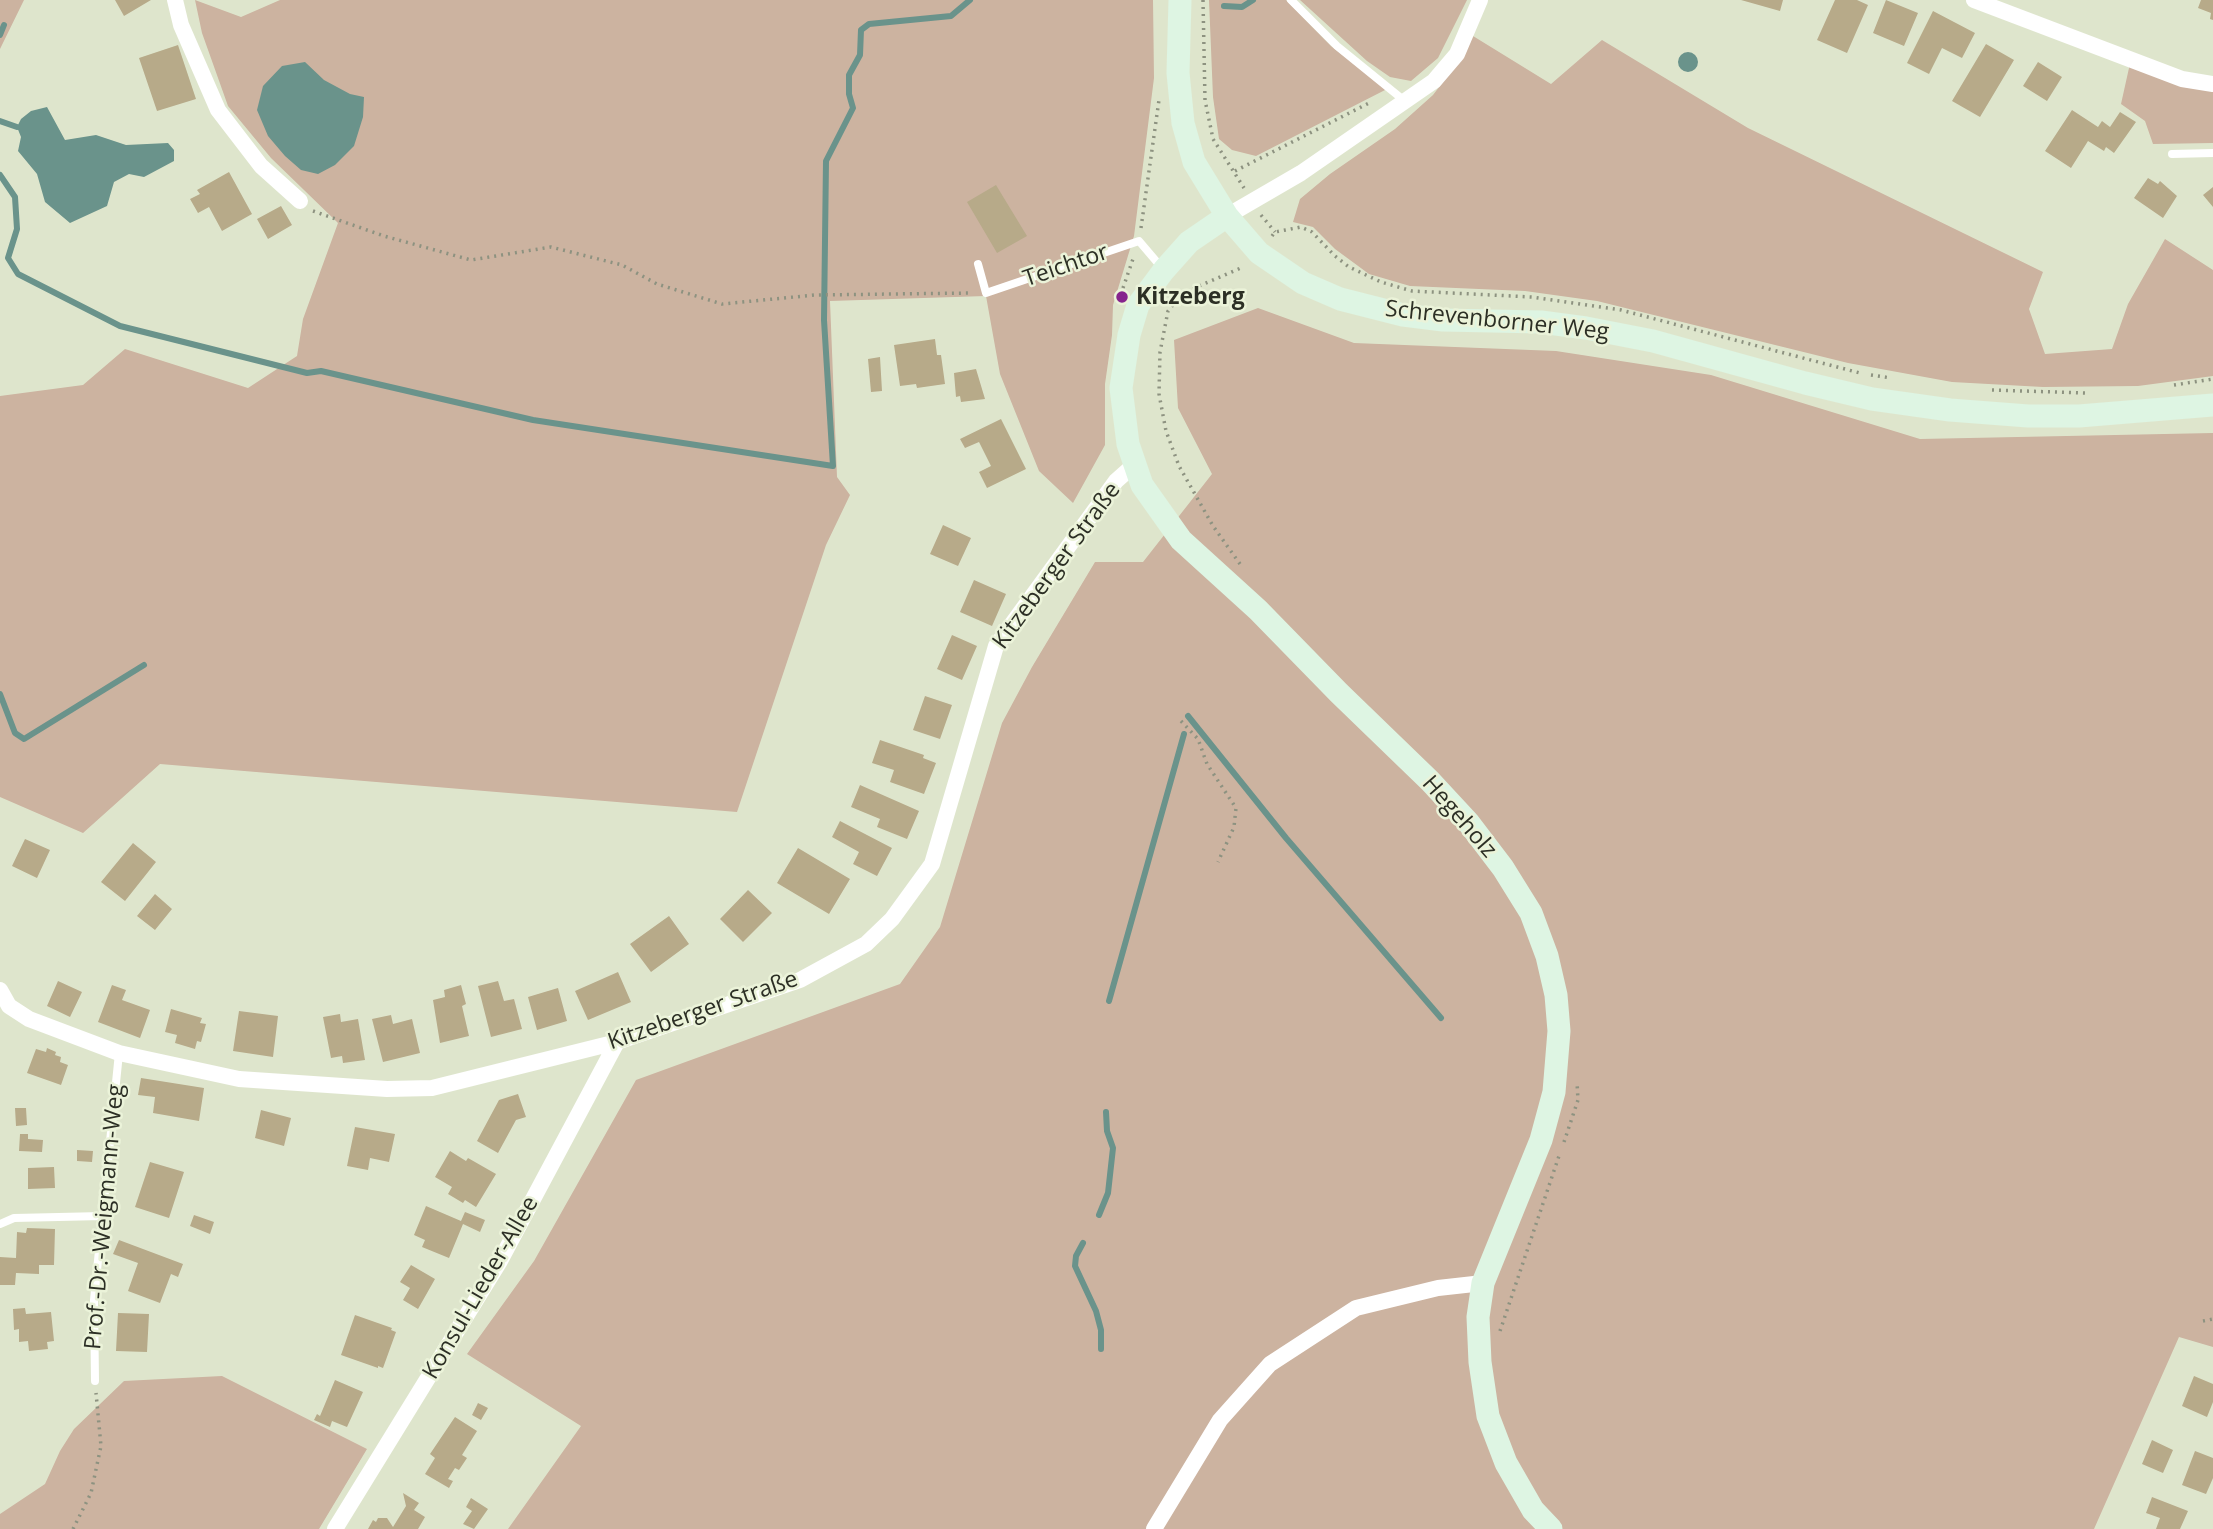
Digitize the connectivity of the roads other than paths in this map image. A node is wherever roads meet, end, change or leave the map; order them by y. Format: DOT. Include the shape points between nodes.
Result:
graph roads {
  1 [pos="175,0"];
  2 [pos="1180,0"];
  3 [pos="1291,0"];
  4 [pos="1480,0"];
  5 [pos="1974,0"];
  6 [pos="2213,84"];
  7 [pos="1406,102"];
  8 [pos="2213,153"];
  9 [pos="2172,154"];
  10 [pos="300,201"];
  11 [pos="1227,216"];
  12 [pos="978,264"];
  13 [pos="1164,270"];
  14 [pos="2213,405"];
  15 [pos="1134,465"];
  16 [pos="0,990"];
  17 [pos="617,1042"];
  18 [pos="119,1053"];
  19 [pos="103,1216"];
  20 [pos="0,1224"];
  21 [pos="1483,1283"];
  22 [pos="95,1381"];
  23 [pos="335,1529"];
  24 [pos="1154,1529"];
  25 [pos="1551,1529"];
  1 -- 10 [label="street" via="181,25 218,110 261,166"];
  2 -- 11 [label="street" via="1178,73 1183,123 1194,162"];
  3 -- 7 [label="lane" via="1337,46"];
  4 -- 7 [label="street" via="1457,54 1434,81"];
  5 -- 6 [label="street" via="2182,79"];
  7 -- 11 [label="street"];
  8 -- 9 [label="lane"];
  11 -- 13 [label="street, Hegeholz" via="1189,242"];
  11 -- 14 [label="street, Schrevenborner Weg" via="1259,253 1303,284 1403,315 1586,328 1653,341 1872,399 1950,410 2028,416 2129,414"];
  12 -- 13 [label="lane, Teichtor" via="986,293 1139,241"];
  13 -- 15 [label="street, Hegeholz" via="1138,305 1121,388"];
  15 -- 17 [label="street, Kitzeberger Straße" via="1116,481 996,646 932,864 892,919 866,944 800,980"];
  15 -- 21 [label="street, Hegeholz" via="1151,500 1181,540 1258,610 1459,812 1503,868 1531,914 1556,995 1559,1031 1554,1092 1541,1140"];
  16 -- 18 [label="street, Kitzeberger Straße" via="9,1006 29,1019"];
  17 -- 18 [label="street, Kitzeberger Straße" via="432,1088 239,1079"];
  17 -- 23 [label="street, Konsul-Lieder-Allee" via="500,1261"];
  18 -- 19 [label="lane, Prof.-Dr.-Weigmann-Weg"];
  19 -- 20 [label="lane" via="14,1218"];
  19 -- 22 [label="lane, Prof.-Dr.-Weigmann-Weg" via="94,1300"];
  21 -- 24 [label="street" via="1438,1288 1356,1308 1270,1364 1220,1420"];
  21 -- 25 [label="street, Hegeholz" via="1479,1351 1488,1416 1506,1463 1533,1510"];
}
